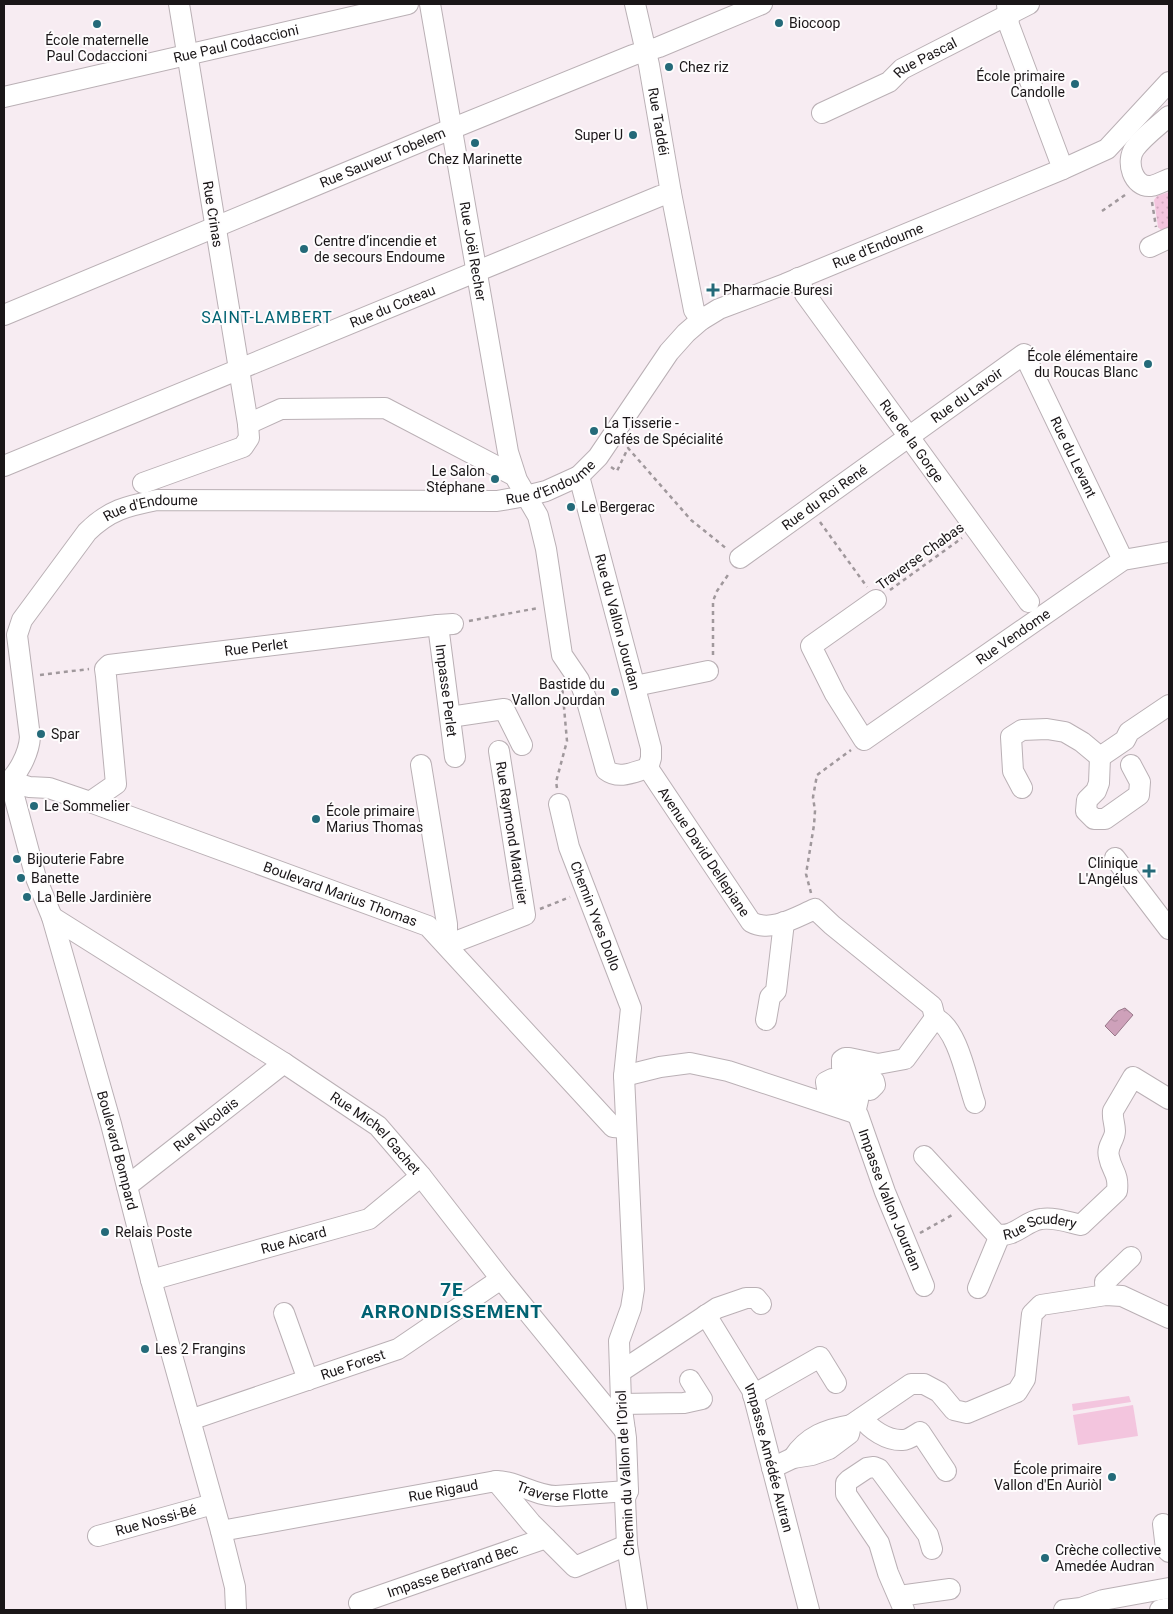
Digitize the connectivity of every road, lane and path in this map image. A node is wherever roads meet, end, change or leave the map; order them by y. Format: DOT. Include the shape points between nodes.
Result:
graph roads {
  1 [pos="179,4"];
  2 [pos="408,4"];
  3 [pos="430,4"];
  4 [pos="635,4"];
  5 [pos="762,4"];
  6 [pos="1029,4"];
  7 [pos="1008,9"];
  8 [pos="646,51"];
  9 [pos="187,54"];
  10 [pos="1169,82"];
  11 [pos="4,98"];
  12 [pos="822,113"];
  13 [pos="1169,116"];
  14 [pos="452,129"];
  15 [pos="1063,169"];
  16 [pos="1169,179"];
  17 [pos="1146,185"];
  18 [pos="671,193"];
  19 [pos="1102,211"];
  20 [pos="215,227"];
  21 [pos="1159,243"];
  22 [pos="477,271"];
  23 [pos="798,278"];
  24 [pos="4,315"];
  25 [pos="701,320"];
  26 [pos="1024,354"];
  27 [pos="239,369"];
  28 [pos="248,424"];
  29 [pos="909,436"];
  30 [pos="598,457"];
  31 [pos="4,466"];
  32 [pos="515,476"];
  33 [pos="579,476"];
  34 [pos="143,483"];
  35 [pos="526,496"];
  36 [pos="810,509"];
  37 [pos="975,528"];
  38 [pos="1169,552"];
  39 [pos="736,556"];
  40 [pos="1123,560"];
  41 [pos="876,600"];
  42 [pos="1029,602"];
  43 [pos="554,605"];
  44 [pos="445,624"];
  45 [pos="86,668"];
  46 [pos="708,671"];
  47 [pos="52,673"];
  48 [pos="635,686"];
  49 [pos="564,703"];
  50 [pos="1169,706"];
  51 [pos="450,717"];
  52 [pos="864,740"];
  53 [pos="522,745"];
  54 [pos="499,751"];
  55 [pos="1104,754"];
  56 [pos="455,757"];
  57 [pos="421,764"];
  58 [pos="1131,764"];
  59 [pos="648,768"];
  60 [pos="7,783"];
  61 [pos="1022,788"];
  62 [pos="1096,791"];
  63 [pos="90,802"];
  64 [pos="559,804"];
  65 [pos="1121,809"];
  66 [pos="1116,858"];
  67 [pos="585,891"];
  68 [pos="815,909"];
  69 [pos="525,915"];
  70 [pos="52,917"];
  71 [pos="784,922"];
  72 [pos="1169,929"];
  73 [pos="447,945"];
  74 [pos="935,1018"];
  75 [pos="766,1020"];
  76 [pos="284,1063"];
  77 [pos="624,1076"];
  78 [pos="1169,1099"];
  79 [pos="974,1103"];
  80 [pos="855,1113"];
  81 [pos="626,1128"];
  82 [pos="924,1156"];
  83 [pos="422,1176"];
  84 [pos="127,1186"];
  85 [pos="885,1192"];
  86 [pos="969,1205"];
  87 [pos="916,1235"];
  88 [pos="1000,1235"];
  89 [pos="1131,1257"];
  90 [pos="501,1279"];
  91 [pos="151,1280"];
  92 [pos="924,1286"];
  93 [pos="978,1288"];
  94 [pos="1106,1296"];
  95 [pos="761,1304"];
  96 [pos="284,1313"];
  97 [pos="706,1315"];
  98 [pos="1169,1318"];
  99 [pos="620,1372"];
  100 [pos="308,1380"];
  101 [pos="690,1380"];
  102 [pos="836,1383"];
  103 [pos="753,1395"];
  104 [pos="621,1404"];
  105 [pos="190,1420"];
  106 [pos="856,1421"];
  107 [pos="625,1431"];
  108 [pos="772,1468"];
  109 [pos="946,1471"];
  110 [pos="496,1482"];
  111 [pos="628,1491"];
  112 [pos="213,1504"];
  113 [pos="1162,1524"];
  114 [pos="221,1532"];
  115 [pos="98,1536"];
  116 [pos="546,1538"];
  117 [pos="627,1545"];
  118 [pos="932,1549"];
  119 [pos="1169,1552"];
  120 [pos="1169,1588"];
  121 [pos="950,1589"];
  122 [pos="359,1603"];
  123 [pos="902,1603"];
  124 [pos="1169,1608"];
  125 [pos="236,1610"];
  126 [pos="637,1610"];
  127 [pos="808,1610"];
  128 [pos="1064,1610"];
  129 [pos="1160,1610"];
  1 -- 9 [label="street, Rue Crinas"];
  2 -- 9 [label="street, Rue Paul Codaccioni"];
  3 -- 14 [label="street, Rue Joël Recher"];
  4 -- 8 [label="street, Rue Taddéi"];
  5 -- 8 [label="street, Rue Sauveur Tobelem"];
  6 -- 7 [label="street, Rue Pascal"];
  7 -- 12 [label="street, Rue Pascal" via="902,69 889,82"];
  7 -- 15 [label="street" via="1009,25"];
  8 -- 14 [label="street, Rue Sauveur Tobelem"];
  8 -- 18 [label="street, Rue Taddéi"];
  9 -- 11 [label="street, Rue Paul Codaccioni"];
  9 -- 20 [label="street, Rue Crinas"];
  10 -- 15 [label="street, Rue d'Endoume" via="1108,149"];
  13 -- 17 [label="street" via="1135,148 1129,162 1131,171"];
  14 -- 20 [label="street, Rue Sauveur Tobelem"];
  14 -- 22 [label="street, Rue Joël Recher"];
  15 -- 23 [label="street, Rue d'Endoume"];
  16 -- 17 [label="street"];
  17 -- 19 [label="path"];
  17 -- 21 [label="path"];
  18 -- 22 [label="street, Rue du Coteau"];
  18 -- 25 [label="street, Rue Taddéi" via="694,310"];
  20 -- 24 [label="street, Rue Sauveur Tobelem"];
  20 -- 27 [label="street, Rue Crinas"];
  22 -- 27 [label="street, Rue du Coteau"];
  22 -- 32 [label="street, Rue Joël Recher" via="508,452"];
  23 -- 25 [label="street, Rue d'Endoume" via="718,309"];
  23 -- 29 [label="street, Rue de la Gorge" via="805,294"];
  25 -- 30 [label="street, Rue d'Endoume" via="669,352 639,412"];
  26 -- 29 [label="street, Rue du Lavoir"];
  26 -- 40 [label="street, Rue du Levant"];
  27 -- 28 [label="street, Rue Crinas"];
  27 -- 31 [label="street, Rue du Coteau"];
  28 -- 32 [label="street" via="281,409 385,408"];
  28 -- 34 [label="street" via="249,438 243,447"];
  29 -- 36 [label="street, Rue du Roi René"];
  29 -- 37 [label="street, Rue de la Gorge"];
  30 -- 33 [label="street, Rue d'Endoume"];
  30 -- 39 [label="path" via="617,471 628,448 691,520"];
  32 -- 35 [label="street, Rue Joël Recher"];
  33 -- 35 [label="street, Rue d'Endoume"];
  33 -- 48 [label="street, Rue du Vallon Jourdan"];
  35 -- 43 [label="street" via="538,516"];
  35 -- 60 [label="street, Rue d'Endoume" via="497,501 157,500 136,504 99,520 19,626 17,636 30,739 26,756"];
  36 -- 39 [label="street, Rue du Roi René"];
  36 -- 41 [label="path"];
  37 -- 41 [label="path, Traverse Chabas"];
  37 -- 42 [label="street, Rue de la Gorge"];
  38 -- 40 [label="street, Rue Vendome"];
  39 -- 46 [label="path" via="713,601 713,666"];
  40 -- 52 [label="street, Rue Vendome"];
  41 -- 52 [label="street" via="811,646 835,694"];
  43 -- 44 [label="path"];
  43 -- 59 [label="street" via="562,655 579,680 586,698 606,770 619,776"];
  44 -- 51 [label="street, Impasse Perlet"];
  44 -- 63 [label="street, Rue Perlet" via="109,665 105,668 116,784"];
  45 -- 47 [label="path"];
  46 -- 48 [label="street"];
  48 -- 59 [label="street, Rue du Vallon Jourdan" via="651,748"];
  49 -- 64 [label="path" via="567,741 556,782"];
  50 -- 55 [label="street" via="1129,732 1126,740"];
  51 -- 53 [label="street" via="504,709"];
  51 -- 56 [label="street, Impasse Perlet"];
  52 -- 68 [label="path" via="817,775 806,874"];
  54 -- 69 [label="street, Rue Raymond Marquier"];
  55 -- 61 [label="street" via="1065,732 1022,730 1011,737 1013,771"];
  55 -- 62 [label="street"];
  57 -- 73 [label="street" via="448,924"];
  58 -- 65 [label="street" via="1140,782 1139,795"];
  59 -- 71 [label="street, Avenue David Dellepiane" via="751,922 759,926"];
  60 -- 63 [label="street, Boulevard Marius Thomas" via="49,788"];
  60 -- 70 [label="street, Boulevard Bompard" via="36,878"];
  62 -- 65 [label="street" via="1107,795"];
  62 -- 65 [label="street" via="1087,800 1086,811 1094,819 1106,819"];
  63 -- 73 [label="street, Boulevard Marius Thomas" via="428,926"];
  64 -- 67 [label="street, Chemin Yves Dollo" via="569,847"];
  66 -- 72 [label="street"];
  67 -- 69 [label="path"];
  67 -- 77 [label="street, Chemin Yves Dollo" via="631,1008"];
  68 -- 71 [label="street, Avenue David Dellepiane"];
  68 -- 74 [label="street" via="932,1006"];
  69 -- 73 [label="street"];
  70 -- 76 [label="street, Rue Michel Gachet"];
  70 -- 84 [label="street, Boulevard Bompard"];
  71 -- 75 [label="street" via="776,991 770,997"];
  73 -- 81 [label="street, Boulevard Marius Thomas" via="613,1127"];
  74 -- 79 [label="street" via="941,1021 955,1043"];
  74 -- 80 [label="street" via="905,1059 878,1064 849,1058 842,1060 842,1067 870,1077 875,1085 870,1090 832,1079 826,1082 830,1090 858,1100"];
  76 -- 83 [label="street, Rue Michel Gachet" via="378,1126"];
  76 -- 84 [label="street, Rue Nicolais"];
  77 -- 80 [label="street" via="690,1063 728,1071"];
  77 -- 81 [label="street, Chemin Yves Dollo"];
  78 -- 88 [label="street, Rue Scudery" via="1133,1077 1112,1117 1115,1131 1108,1148 1118,1180 1117,1191 1081,1225 1050,1218 1039,1219 1014,1233"];
  80 -- 85 [label="street, Impasse Vallon Jourdan"];
  81 -- 99 [label="street, Chemin du Vallon de l'Oriol" via="634,1289 632,1308 619,1341"];
  82 -- 86 [label="street, Rue Scudery"];
  83 -- 90 [label="street, Rue Michel Gachet"];
  83 -- 91 [label="street, Rue Aicard" via="369,1219"];
  84 -- 91 [label="street, Boulevard Bompard"];
  85 -- 87 [label="street" via="894,1198"];
  85 -- 92 [label="street, Impasse Vallon Jourdan"];
  86 -- 87 [label="path"];
  86 -- 88 [label="street, Rue Scudery"];
  88 -- 93 [label="street"];
  89 -- 94 [label="street" via="1105,1282"];
  90 -- 100 [label="street, Rue Forest" via="398,1350"];
  90 -- 107 [label="street, Rue Michel Gachet"];
  91 -- 105 [label="street, Boulevard Bompard"];
  94 -- 98 [label="street" via="1122,1296"];
  94 -- 106 [label="street" via="1041,1305 1032,1314 1025,1379 1017,1392 967,1413 954,1410 939,1392 924,1384 911,1384"];
  95 -- 97 [label="street" via="756,1298 746,1298"];
  96 -- 100 [label="street"];
  97 -- 99 [label="street"];
  97 -- 103 [label="street, Impasse Amédée Autran"];
  99 -- 104 [label="street, Chemin du Vallon de l'Oriol"];
  100 -- 105 [label="street, Rue Forest"];
  101 -- 104 [label="street" via="702,1399 684,1403"];
  102 -- 103 [label="street" via="820,1357"];
  103 -- 108 [label="street, Impasse Amédée Autran"];
  104 -- 107 [label="street, Chemin du Vallon de l'Oriol"];
  105 -- 112 [label="street, Boulevard Bompard"];
  106 -- 108 [label="street" via="849,1434 829,1449 793,1458"];
  106 -- 109 [label="street" via="904,1441 920,1432"];
  107 -- 111 [label="street, Chemin du Vallon de l'Oriol"];
  108 -- 127 [label="street, Impasse Amédée Autran"];
  110 -- 111 [label="street, Traverse Flotte" via="526,1488 544,1496"];
  110 -- 114 [label="street, Rue Rigaud"];
  110 -- 116 [label="street, Rue Rigaud"];
  111 -- 117 [label="street, Chemin du Vallon de l'Oriol" via="625,1498"];
  112 -- 114 [label="street, Boulevard Bompard"];
  112 -- 115 [label="street, Rue Nossi-Bé"];
  113 -- 119 [label="street"];
  114 -- 125 [label="street, Boulevard Bompard" via="235,1588"];
  116 -- 117 [label="street, Rue Rigaud" via="575,1567"];
  116 -- 122 [label="street, Impasse Bertrand Bec"];
  117 -- 126 [label="street, Chemin du Vallon de l'Oriol"];
  118 -- 123 [label="street" via="928,1535 880,1469 868,1468 846,1483 846,1494 879,1543"];
  120 -- 128 [label="street"];
  121 -- 123 [label="street"];
  124 -- 129 [label="street"];
}
